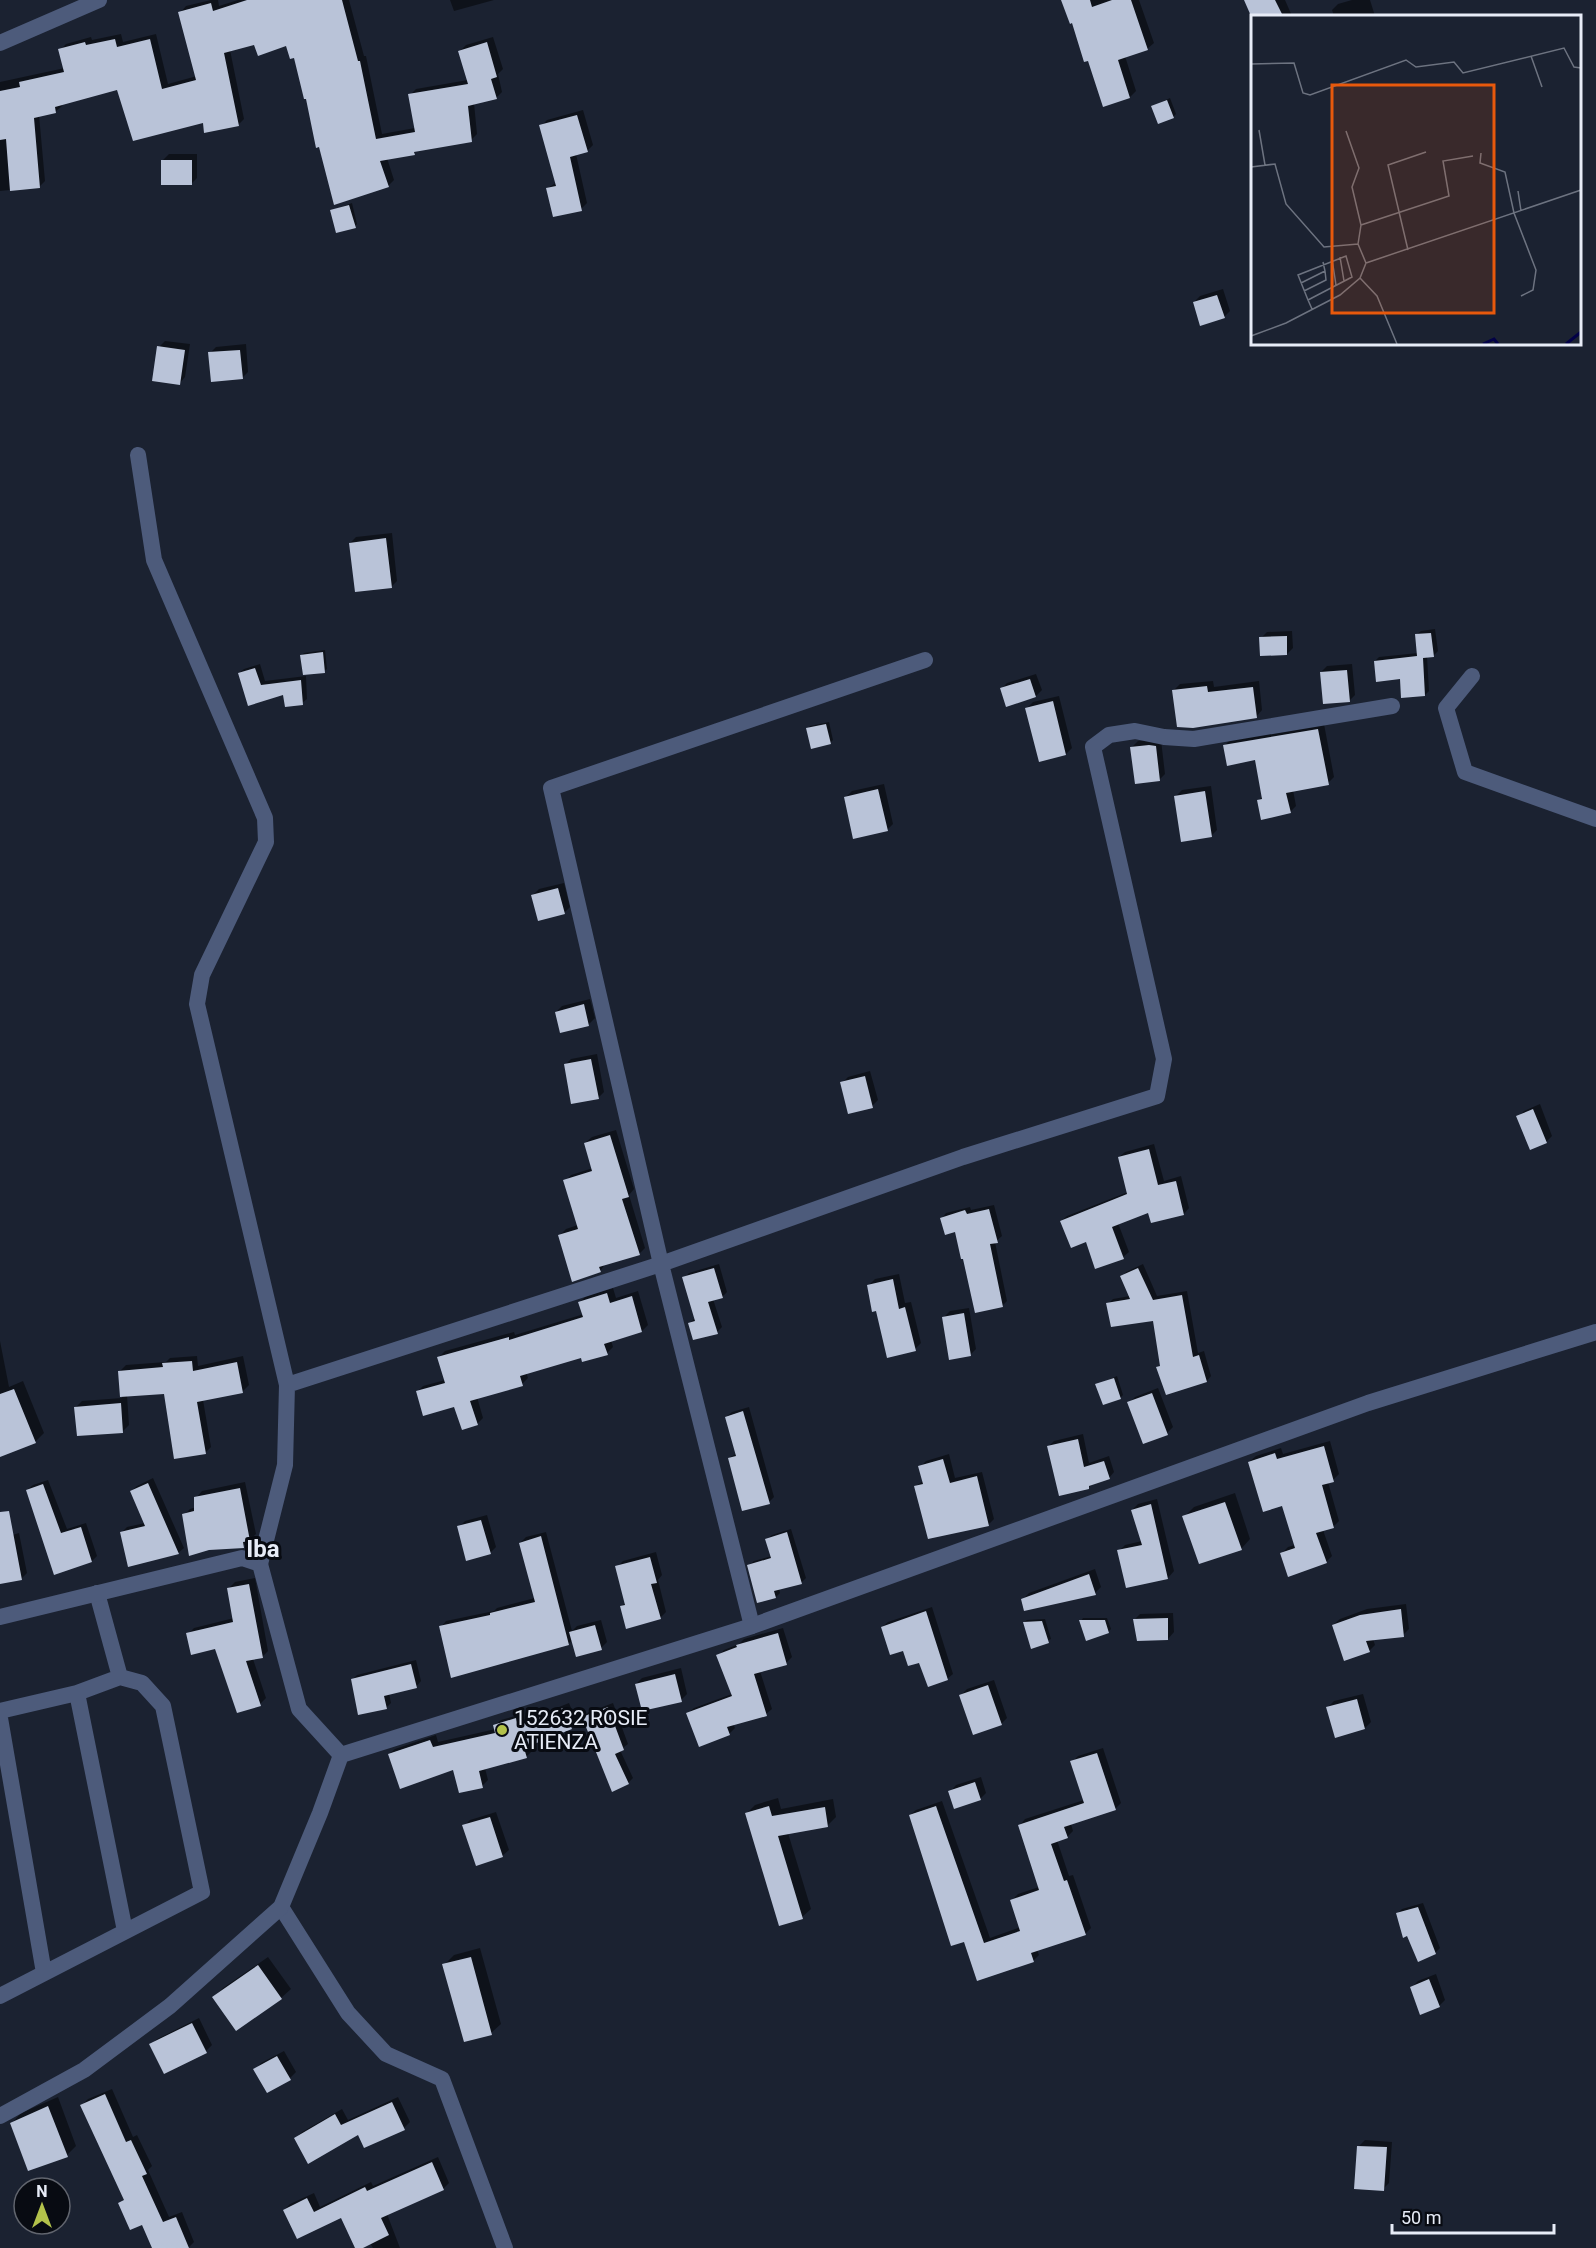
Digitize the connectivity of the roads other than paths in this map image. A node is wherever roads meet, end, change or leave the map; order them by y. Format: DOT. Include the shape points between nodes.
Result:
graph roads {
  1 [pos="99,0"];
  2 [pos="0,43"];
  3 [pos="138,455"];
  4 [pos="925,660"];
  5 [pos="1472,676"];
  6 [pos="1392,706"];
  7 [pos="1596,819"];
  8 [pos="661,1264"];
  9 [pos="1596,1332"];
  10 [pos="287,1385"];
  11 [pos="260,1564"];
  12 [pos="97,1593"];
  13 [pos="0,1617"];
  14 [pos="752,1626"];
  15 [pos="120,1677"];
  16 [pos="76,1693"];
  17 [pos="0,1711"];
  18 [pos="0,1718"];
  19 [pos="340,1755"];
  20 [pos="281,1907"];
  21 [pos="125,1931"];
  22 [pos="44,1973"];
  23 [pos="0,1996"];
  24 [pos="0,2116"];
  25 [pos="506,2248"];
  1 -- 2 [label="street"];
  3 -- 10 [label="street" via="154,560 265,818 266,842 202,975 197,1004"];
  4 -- 8 [label="street" via="551,788"];
  5 -- 7 [label="street" via="1446,708 1465,772"];
  6 -- 8 [label="street" via="1194,739 1135,731 1109,735 1093,747 1164,1059 1157,1096 963,1157"];
  8 -- 10 [label="street"];
  8 -- 14 [label="street"];
  9 -- 14 [label="street" via="1368,1403"];
  10 -- 11 [label="street" via="285,1465"];
  11 -- 12 [label="street" via="242,1558"];
  11 -- 19 [label="street" via="299,1710"];
  12 -- 13 [label="street"];
  12 -- 15 [label="street"];
  14 -- 19 [label="street"];
  15 -- 16 [label="street"];
  15 -- 21 [label="street" via="142,1683 163,1706 202,1892"];
  16 -- 17 [label="street"];
  16 -- 21 [label="street"];
  18 -- 22 [label="street"];
  19 -- 20 [label="street"];
  20 -- 24 [label="street" via="170,2006 84,2070"];
  20 -- 25 [label="street" via="348,2013 386,2054 442,2079"];
  21 -- 22 [label="street"];
  22 -- 23 [label="street"];
}
